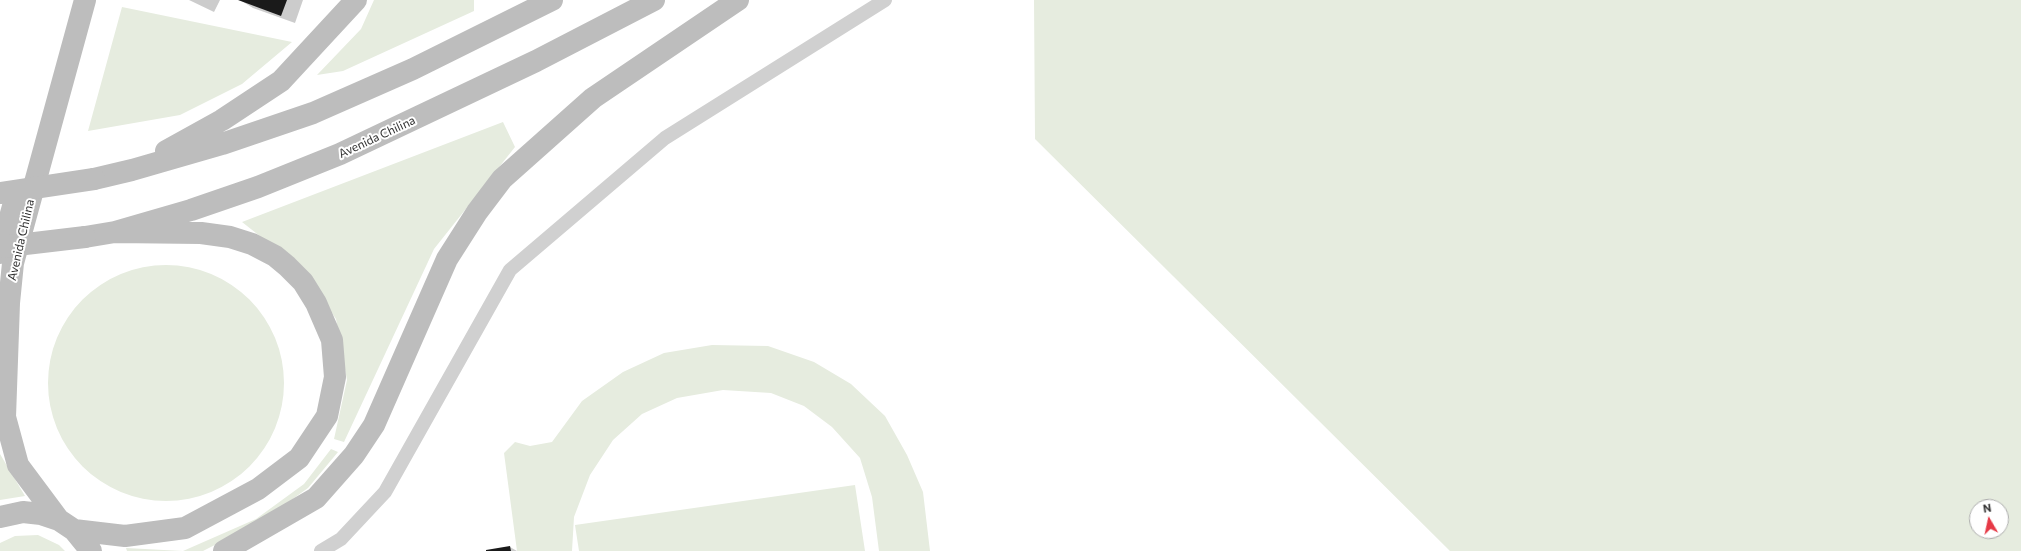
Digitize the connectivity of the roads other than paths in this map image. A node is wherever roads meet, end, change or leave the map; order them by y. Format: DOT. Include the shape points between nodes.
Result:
graph roads {
  1 [pos="72,0"];
  2 [pos="85,0"];
  3 [pos="356,0"];
  4 [pos="552,0"];
  5 [pos="654,0"];
  6 [pos="738,0"];
  7 [pos="885,0"];
  8 [pos="132,170"];
  9 [pos="0,193"];
  10 [pos="115,232"];
  11 [pos="0,247"];
  12 [pos="0,252"];
  13 [pos="0,517"];
  14 [pos="66,525"];
  15 [pos="91,551"];
  16 [pos="224,551"];
  17 [pos="321,551"];
  1 -- 12 [label="main road, Avenida Chilina"];
  2 -- 14 [label="main road, Avenida Chilina" via="13,263 9,303 5,418 18,465"];
  3 -- 8 [label="main road" via="281,81 222,120"];
  4 -- 8 [label="main road" via="413,69 313,113 222,144"];
  5 -- 10 [label="main road, Avenida Chilina" via="522,68 340,154 258,187"];
  6 -- 16 [label="main road" via="594,98 502,179 447,259 374,425 354,455 316,498"];
  7 -- 17 [label="lane" via="664,138 510,270 385,492 341,539"];
  8 -- 9 [label="main road, bridge" via="94,179"];
  10 -- 11 [label="main road, Avenida Chilina, bridge"];
  10 -- 14 [label="main road" via="201,233 230,237 252,244 275,256 303,282 316,303 332,340 335,377 327,416 299,458 258,489 185,528 125,536"];
  13 -- 14 [label="main road" via="23,512 41,514"];
  14 -- 15 [label="main road, Avenida Chilina"];
}
